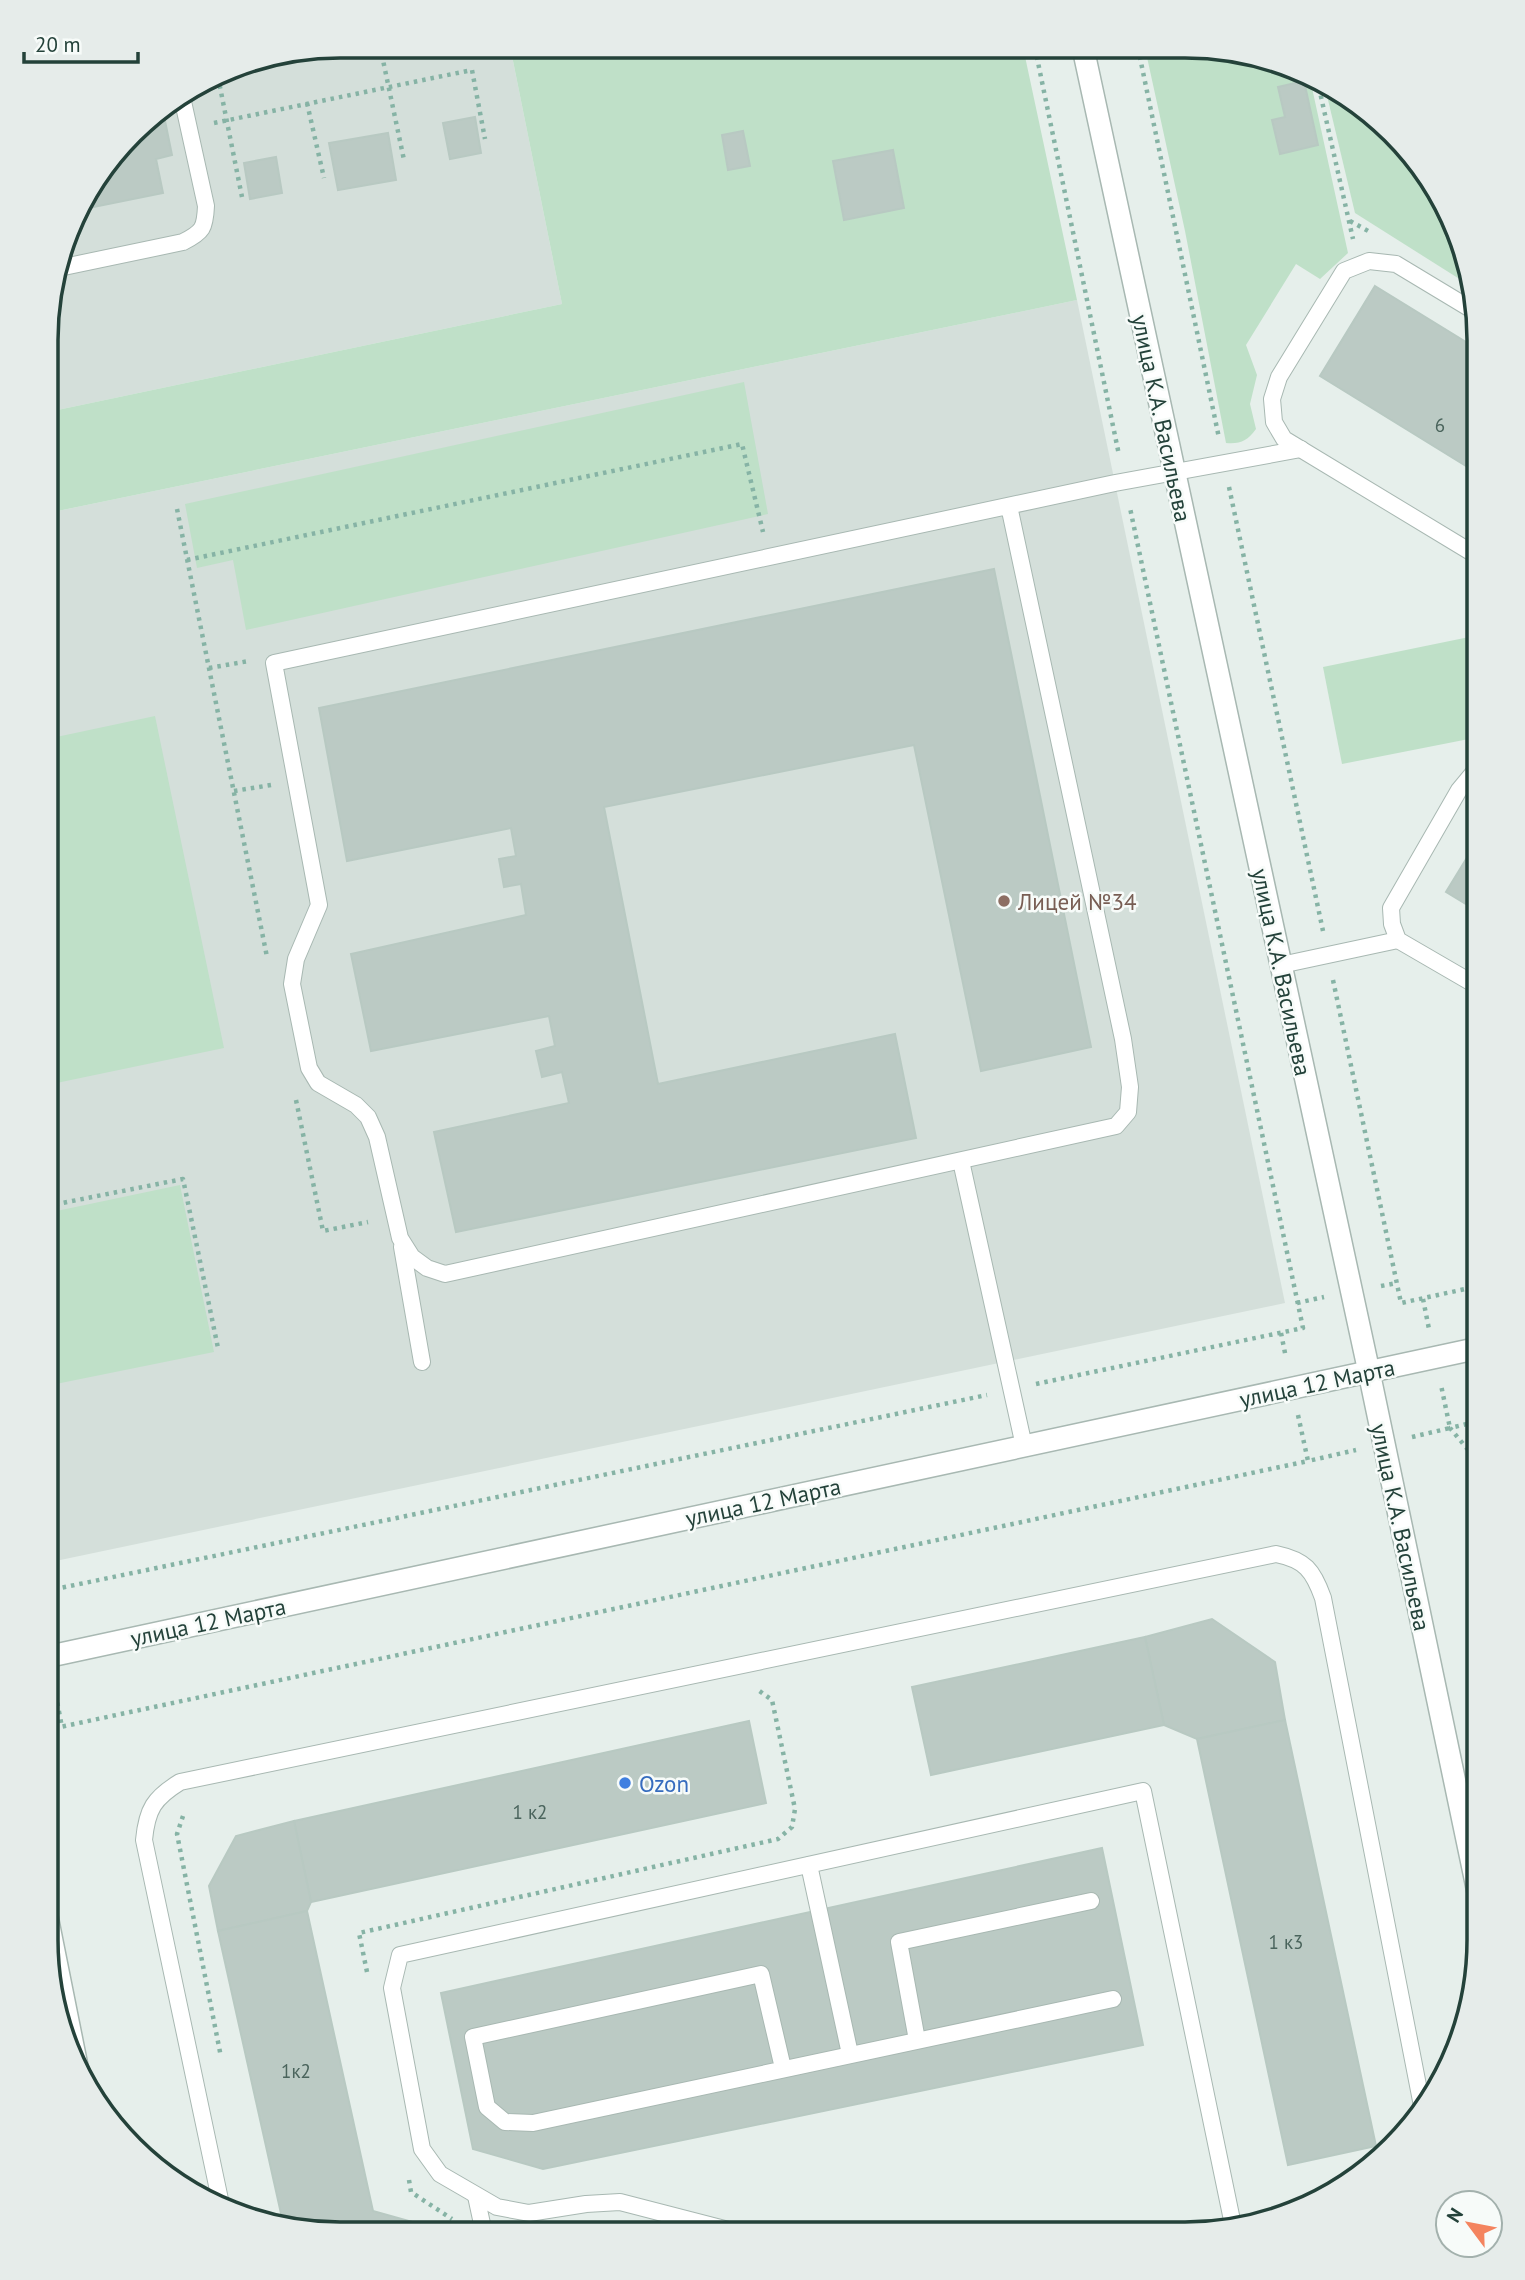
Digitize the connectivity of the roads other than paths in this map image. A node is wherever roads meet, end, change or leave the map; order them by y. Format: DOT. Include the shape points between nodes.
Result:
graph roads {
  1 [pos="1085,58"];
  2 [pos="184,105"];
  3 [pos="67,266"];
  4 [pos="1465,306"];
  5 [pos="1301,449"];
  6 [pos="1174,471"];
  7 [pos="1009,506"];
  8 [pos="1467,550"];
  9 [pos="1467,780"];
  10 [pos="1398,940"];
  11 [pos="1281,965"];
  12 [pos="1467,980"];
  13 [pos="961,1161"];
  14 [pos="401,1238"];
  15 [pos="1467,1351"];
  16 [pos="422,1362"];
  17 [pos="1369,1371"];
  18 [pos="1024,1446"];
  19 [pos="58,1654"];
  20 [pos="1467,1841"];
  21 [pos="809,1865"];
  22 [pos="1091,1901"];
  23 [pos="1114,1999"];
  24 [pos="917,2040"];
  25 [pos="850,2054"];
  26 [pos="783,2068"];
  27 [pos="1420,2097"];
  28 [pos="219,2195"];
  29 [pos="476,2196"];
  30 [pos="1232,2218"];
  31 [pos="482,2222"];
  32 [pos="697,2222"];
  1 -- 6 [label="street, улица К.А. Васильева"];
  2 -- 3 [label="lane" via="206,206 205,224 183,242"];
  4 -- 5 [label="lane" via="1396,264 1369,261 1344,271 1279,377 1272,399 1274,422 1284,439"];
  5 -- 6 [label="lane"];
  5 -- 8 [label="lane"];
  6 -- 7 [label="lane"];
  6 -- 11 [label="street, улица К.А. Васильева"];
  7 -- 13 [label="lane" via="1130,1087 1128,1112 1116,1126"];
  7 -- 14 [label="lane" via="274,663 319,905 296,959 292,984 309,1068 318,1083 368,1117"];
  9 -- 10 [label="lane" via="1391,908"];
  10 -- 11 [label="lane"];
  10 -- 12 [label="lane"];
  11 -- 17 [label="street, улица К.А. Васильева"];
  13 -- 14 [label="lane" via="445,1274 412,1257"];
  13 -- 18 [label="lane"];
  14 -- 16 [label="lane"];
  15 -- 17 [label="street, улица 12 Марта"];
  17 -- 18 [label="street, улица 12 Марта"];
  17 -- 20 [label="street, улица К.А. Васильева"];
  18 -- 19 [label="street, улица 12 Марта"];
  21 -- 25 [label="lane"];
  21 -- 29 [label="lane" via="400,1955 392,1988 422,2149 440,2174"];
  21 -- 30 [label="lane" via="1143,1791"];
  22 -- 24 [label="lane" via="899,1942"];
  23 -- 24 [label="lane"];
  24 -- 25 [label="lane"];
  25 -- 26 [label="lane"];
  26 -- 26 [label="lane" via="533,2123 505,2122 487,2107 473,2037 761,1974"];
  27 -- 28 [label="lane" via="1323,1598 1307,1566 1276,1554 180,1782 164,1791 152,1805 144,1840"];
  29 -- 31 [label="lane"];
  29 -- 32 [label="lane" via="497,2207 529,2213 620,2202"];
}
